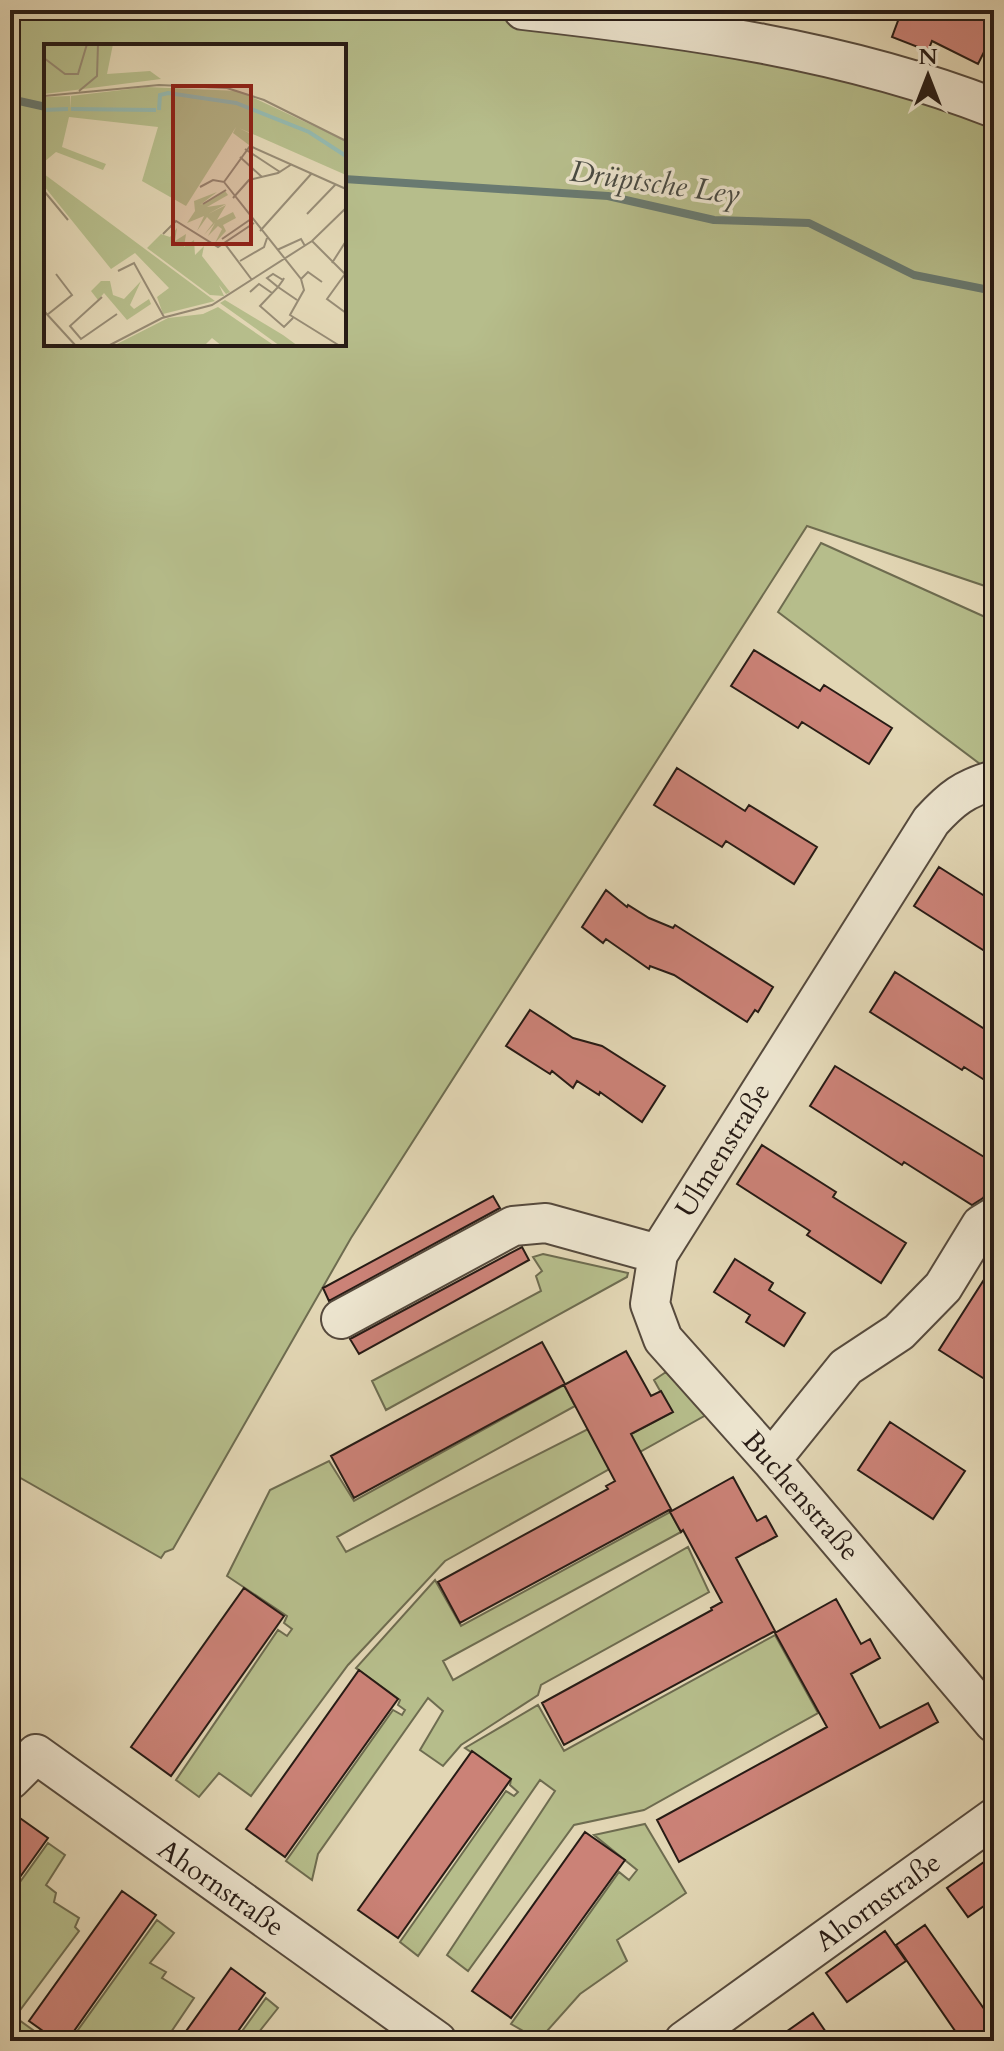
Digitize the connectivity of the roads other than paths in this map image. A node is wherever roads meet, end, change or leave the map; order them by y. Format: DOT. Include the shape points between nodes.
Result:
graph roads {
  1 [pos="523,10"];
  2 [pos="994,108"];
  3 [pos="994,780"];
  4 [pos="994,1217"];
  5 [pos="658,1254"];
  6 [pos="341,1319"];
  7 [pos="771,1460"];
  8 [pos="994,1723"];
  9 [pos="10,1780"];
  10 [pos="994,1818"];
  11 [pos="437,2041"];
  12 [pos="684,2041"];
  1 -- 2 [label="street" via="702,32 849,61"];
  3 -- 5 [label="street, Ulmenstraße" via="950,799 931,821"];
  4 -- 7 [label="street" via="981,1225 943,1287 899,1332 846,1367"];
  5 -- 6 [label="street" via="546,1223 513,1226"];
  5 -- 7 [label="street, Buchenstraße" via="650,1304 663,1339"];
  7 -- 8 [label="street, Buchenstraße"];
  9 -- 11 [label="street, Ahornstraße" via="36,1754"];
  10 -- 12 [label="street, Ahornstraße"];
}
